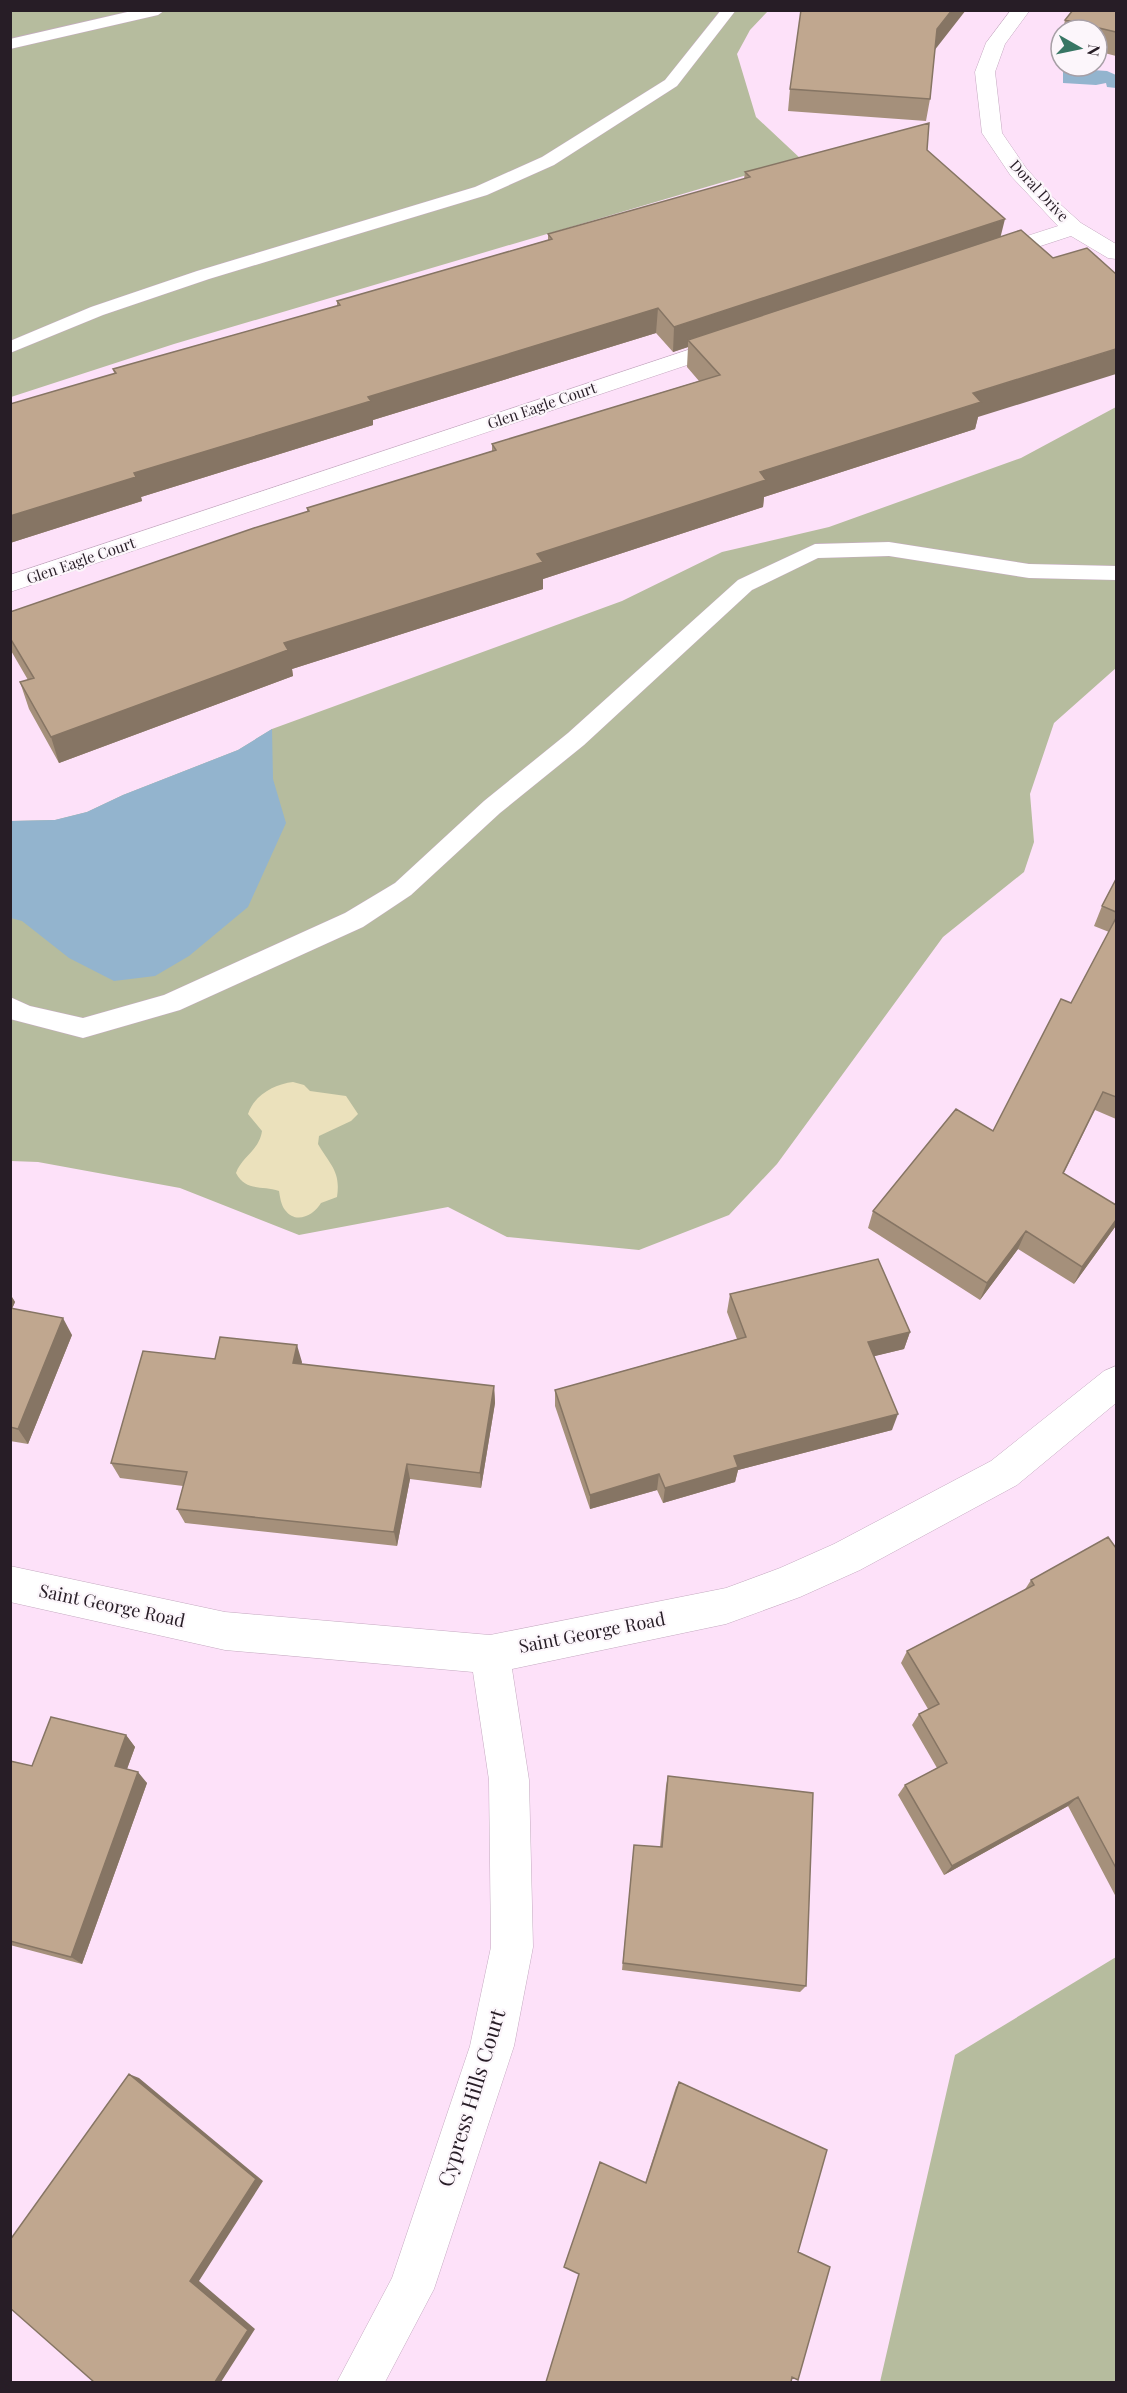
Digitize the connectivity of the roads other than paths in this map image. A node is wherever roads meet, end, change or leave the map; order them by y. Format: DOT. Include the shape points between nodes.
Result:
graph roads {
  1 [pos="158,10"];
  2 [pos="729,10"];
  3 [pos="1021,10"];
  4 [pos="10,44"];
  5 [pos="1073,228"];
  6 [pos="1116,253"];
  7 [pos="971,262"];
  8 [pos="757,334"];
  9 [pos="10,348"];
  10 [pos="1116,573"];
  11 [pos="10,584"];
  12 [pos="10,1007"];
  13 [pos="1116,1382"];
  14 [pos="10,1584"];
  15 [pos="490,1654"];
  16 [pos="360,2382"];
  1 -- 4 [label="lane"];
  2 -- 9 [label="lane" via="671,83 548,161 481,191 202,275 97,311"];
  3 -- 5 [label="street, Doral Drive" via="996,44 985,72 992,133 1018,172"];
  5 -- 6 [label="street, Doral Drive"];
  5 -- 7 [label="street"];
  8 -- 11 [label="street, Glen Eagle Court"];
  10 -- 12 [label="lane" via="1029,571 889,549 815,551 745,585 403,889 354,920 171,1003 82,1028 24,1015"];
  13 -- 15 [label="street, Saint George Road" via="1004,1473 797,1580 726,1606"];
  14 -- 15 [label="street, Saint George Road" via="225,1631"];
  15 -- 16 [label="street, Cypress Hills Court" via="510,1780 512,1947 492,2046 411,2289"];
}
